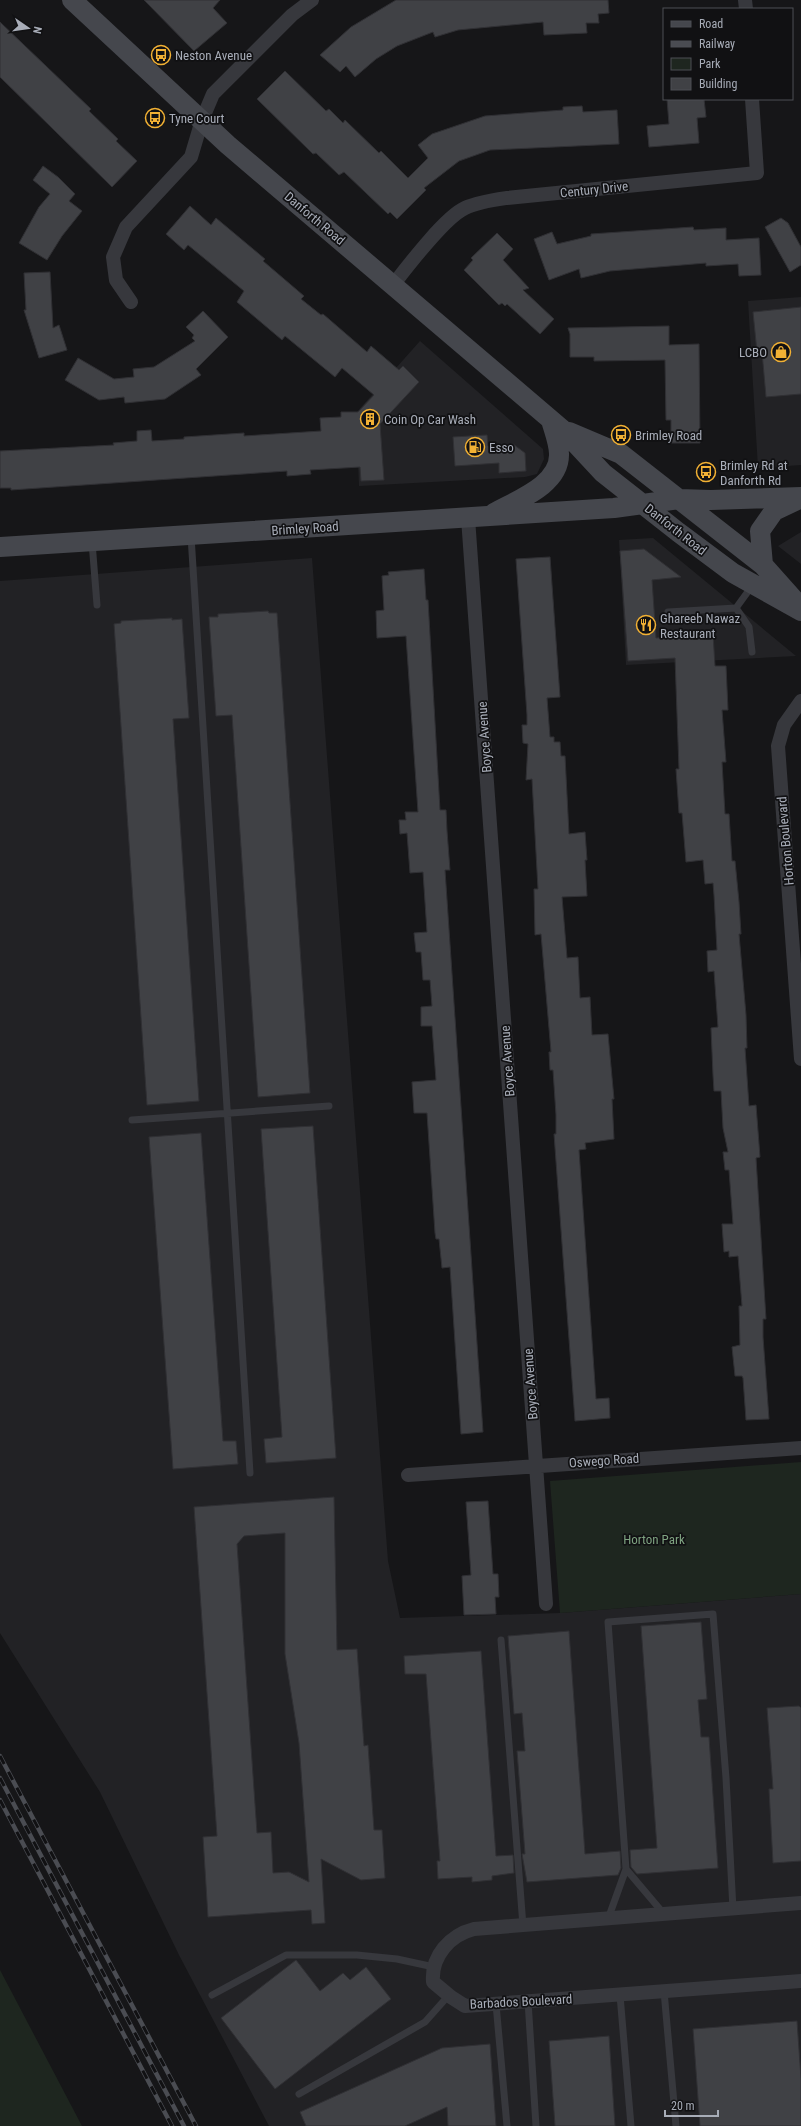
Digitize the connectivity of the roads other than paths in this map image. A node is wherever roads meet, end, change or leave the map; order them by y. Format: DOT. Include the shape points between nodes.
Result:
graph roads {
  1 [pos="72,0"];
  2 [pos="312,0"];
  3 [pos="752,100"];
  4 [pos="202,120"];
  5 [pos="394,286"];
  6 [pos="131,302"];
  7 [pos="557,425"];
  8 [pos="801,497"];
  9 [pos="679,499"];
  10 [pos="644,504"];
  11 [pos="489,516"];
  12 [pos="468,518"];
  13 [pos="191,536"];
  14 [pos="92,542"];
  15 [pos="0,548"];
  16 [pos="763,565"];
  17 [pos="753,584"];
  18 [pos="97,606"];
  19 [pos="736,608"];
  20 [pos="801,608"];
  21 [pos="801,611"];
  22 [pos="668,612"];
  23 [pos="752,652"];
  24 [pos="801,701"];
  25 [pos="801,1058"];
  26 [pos="329,1106"];
  27 [pos="227,1113"];
  28 [pos="132,1120"];
  29 [pos="801,1448"];
  30 [pos="536,1464"];
  31 [pos="250,1473"];
  32 [pos="408,1475"];
  33 [pos="546,1604"];
  34 [pos="501,1640"];
  35 [pos="626,1869"];
  36 [pos="801,1903"];
  37 [pos="733,1909"];
  38 [pos="664,1914"];
  39 [pos="608,1919"];
  40 [pos="523,1926"];
  41 [pos="434,1966"];
  42 [pos="801,1981"];
  43 [pos="664,1991"];
  44 [pos="212,1995"];
  45 [pos="449,1995"];
  46 [pos="620,1995"];
  47 [pos="528,2001"];
  48 [pos="496,2004"];
  49 [pos="300,2094"];
  50 [pos="507,2126"];
  51 [pos="536,2126"];
  52 [pos="631,2126"];
  53 [pos="676,2126"];
  1 -- 4 [label="main road, Danforth Road"];
  2 -- 4 [label="street" via="292,15 213,94"];
  3 -- 5 [label="street, Century Drive" via="757,173 481,202 463,208 449,221 420,252"];
  4 -- 5 [label="main road, Danforth Road"];
  4 -- 6 [label="street" via="191,157 126,227 113,256 116,280"];
  5 -- 7 [label="main road, Danforth Road"];
  7 -- 9 [label="main road, Danforth Road" via="621,454"];
  7 -- 10 [label="main road, Danforth Road" via="603,473"];
  7 -- 11 [label="main road" via="559,454 556,471 543,484"];
  8 -- 9 [label="main road, Brimley Road"];
  8 -- 16 [label="main road" via="774,511 760,531"];
  9 -- 10 [label="main road, Brimley Road"];
  9 -- 16 [label="main road, Danforth Road"];
  10 -- 11 [label="main road, Brimley Road"];
  10 -- 17 [label="main road, Danforth Road" via="733,573"];
  11 -- 12 [label="main road, Brimley Road"];
  12 -- 13 [label="main road, Brimley Road"];
  12 -- 30 [label="street, Boyce Avenue"];
  13 -- 14 [label="main road, Brimley Road"];
  13 -- 27 [label="lane"];
  14 -- 15 [label="main road, Brimley Road"];
  14 -- 18 [label="lane"];
  16 -- 20 [label="main road, Danforth Road"];
  17 -- 19 [label="lane"];
  17 -- 21 [label="main road, Danforth Road"];
  19 -- 22 [label="lane"];
  19 -- 23 [label="lane" via="750,627"];
  24 -- 25 [label="street, Horton Boulevard" via="784,725 778,746"];
  26 -- 27 [label="lane"];
  27 -- 28 [label="lane"];
  27 -- 31 [label="lane"];
  29 -- 30 [label="street, Oswego Road"];
  30 -- 32 [label="street, Oswego Road"];
  30 -- 33 [label="street, Boyce Avenue"];
  34 -- 40 [label="lane"];
  35 -- 37 [label="lane" via="608,1622 713,1614"];
  35 -- 38 [label="lane"];
  35 -- 39 [label="lane"];
  36 -- 37 [label="street"];
  37 -- 38 [label="street"];
  38 -- 39 [label="street"];
  39 -- 40 [label="street"];
  40 -- 41 [label="street" via="462,1932 437,1955"];
  41 -- 44 [label="lane" via="357,1955 286,1955"];
  41 -- 45 [label="street, Barbados Boulevard" via="433,1982"];
  42 -- 43 [label="street, Barbados Boulevard"];
  43 -- 46 [label="street, Barbados Boulevard"];
  43 -- 53 [label="lane"];
  45 -- 48 [label="street, Barbados Boulevard" via="465,2006"];
  45 -- 49 [label="lane" via="425,2022"];
  46 -- 47 [label="street, Barbados Boulevard"];
  46 -- 52 [label="lane"];
  47 -- 48 [label="street, Barbados Boulevard"];
  47 -- 51 [label="lane"];
  48 -- 50 [label="lane"];
}
